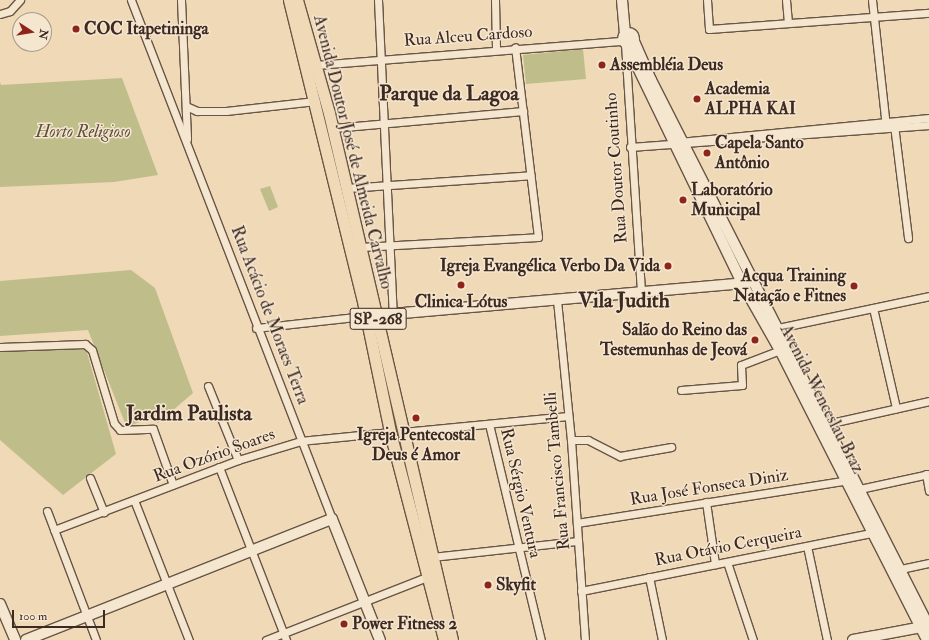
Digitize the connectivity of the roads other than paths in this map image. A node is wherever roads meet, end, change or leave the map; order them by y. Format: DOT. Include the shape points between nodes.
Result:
graph roads {
  1 [pos="20,0"];
  2 [pos="131,0"];
  3 [pos="181,0"];
  4 [pos="289,0"];
  5 [pos="297,0"];
  6 [pos="378,0"];
  7 [pos="495,0"];
  8 [pos="622,0"];
  9 [pos="707,0"];
  10 [pos="786,0"];
  11 [pos="872,0"];
  12 [pos="929,13"];
  13 [pos="0,14"];
  14 [pos="874,17"];
  15 [pos="788,23"];
  16 [pos="627,40"];
  17 [pos="514,47"];
  18 [pos="496,48"];
  19 [pos="379,58"];
  20 [pos="316,64"];
  21 [pos="314,98"];
  22 [pos="188,107"];
  23 [pos="523,111"];
  24 [pos="175,113"];
  25 [pos="929,118"];
  26 [pos="382,124"];
  27 [pos="886,125"];
  28 [pos="894,125"];
  29 [pos="929,126"];
  30 [pos="333,128"];
  31 [pos="187,142"];
  32 [pos="679,143"];
  33 [pos="630,147"];
  34 [pos="531,175"];
  35 [pos="386,185"];
  36 [pos="347,188"];
  37 [pos="908,238"];
  38 [pos="390,245"];
  39 [pos="361,247"];
  40 [pos="747,283"];
  41 [pos="641,292"];
  42 [pos="929,296"];
  43 [pos="556,300"];
  44 [pos="873,308"];
  45 [pos="393,314"];
  46 [pos="365,316"];
  47 [pos="377,316"];
  48 [pos="256,328"];
  49 [pos="774,329"];
  50 [pos="0,347"];
  51 [pos="780,350"];
  52 [pos="208,386"];
  53 [pos="681,390"];
  54 [pos="929,401"];
  55 [pos="896,408"];
  56 [pos="568,416"];
  57 [pos="489,424"];
  58 [pos="821,425"];
  59 [pos="390,432"];
  60 [pos="403,432"];
  61 [pos="571,440"];
  62 [pos="301,441"];
  63 [pos="671,447"];
  64 [pos="238,460"];
  65 [pos="219,467"];
  66 [pos="927,474"];
  67 [pos="90,478"];
  68 [pos="173,485"];
  69 [pos="853,485"];
  70 [pos="929,491"];
  71 [pos="134,500"];
  72 [pos="706,502"];
  73 [pos="47,511"];
  74 [pos="104,512"];
  75 [pos="332,519"];
  76 [pos="576,523"];
  77 [pos="54,530"];
  78 [pos="876,532"];
  79 [pos="578,541"];
  80 [pos="807,546"];
  81 [pos="519,547"];
  82 [pos="251,550"];
  83 [pos="432,557"];
  84 [pos="727,562"];
  85 [pos="929,563"];
  86 [pos="715,564"];
  87 [pos="895,570"];
  88 [pos="427,577"];
  89 [pos="649,577"];
  90 [pos="167,583"];
  91 [pos="581,591"];
  92 [pos="365,602"];
  93 [pos="0,604"];
  94 [pos="88,614"];
  95 [pos="927,626"];
  96 [pos="285,637"];
  97 [pos="15,640"];
  98 [pos="26,640"];
  99 [pos="96,640"];
  100 [pos="190,640"];
  101 [pos="266,640"];
  102 [pos="380,640"];
  103 [pos="444,640"];
  104 [pos="452,640"];
  105 [pos="541,640"];
  106 [pos="585,640"];
  107 [pos="662,640"];
  108 [pos="753,640"];
  109 [pos="827,640"];
  110 [pos="853,640"];
  111 [pos="927,640"];
  1 -- 13 [label="street" via="10,12"];
  2 -- 24 [label="street, Rua Acácio de Moraes Terra"];
  3 -- 22 [label="street"];
  4 -- 21 [label="main road, Avenida Doutor José de Almeida Carvalho / SP-268"];
  5 -- 20 [label="main road, Avenida Doutor José de Almeida Carvalho / SP-268"];
  6 -- 19 [label="street"];
  7 -- 18 [label="street"];
  8 -- 16 [label="street, Rua Doutor Coutinho"];
  9 -- 15 [label="street" via="709,29"];
  10 -- 15 [label="street"];
  11 -- 14 [label="street"];
  12 -- 14 [label="street"];
  14 -- 15 [label="street"];
  14 -- 27 [label="street"];
  16 -- 17 [label="street, Rua Alceu Cardoso"];
  16 -- 32 [label="street, Avenida Wenceslau Braz"];
  16 -- 33 [label="street, Rua Doutor Coutinho"];
  17 -- 18 [label="street, Rua Alceu Cardoso"];
  17 -- 23 [label="street"];
  18 -- 19 [label="street, Rua Alceu Cardoso"];
  19 -- 20 [label="street, Rua Alceu Cardoso"];
  19 -- 26 [label="street"];
  20 -- 30 [label="main road, Avenida Doutor José de Almeida Carvalho / SP-268"];
  21 -- 22 [label="street" via="226,111 197,111"];
  21 -- 46 [label="main road, Avenida Doutor José de Almeida Carvalho / SP-268"];
  22 -- 24 [label="street"];
  22 -- 31 [label="street"];
  23 -- 26 [label="street"];
  23 -- 34 [label="street"];
  24 -- 31 [label="street, Rua Acácio de Moraes Terra"];
  25 -- 28 [label="street"];
  26 -- 30 [label="street"];
  26 -- 35 [label="street"];
  27 -- 28 [label="street"];
  27 -- 32 [label="street"];
  28 -- 29 [label="street"];
  28 -- 37 [label="street"];
  30 -- 36 [label="main road, Avenida Doutor José de Almeida Carvalho / SP-268"];
  31 -- 48 [label="street, Rua Acácio de Moraes Terra"];
  32 -- 33 [label="street"];
  32 -- 40 [label="street, Avenida Wenceslau Braz"];
  33 -- 41 [label="street, Rua Doutor Coutinho"];
  34 -- 35 [label="street"];
  34 -- 38 [label="street" via="538,237"];
  35 -- 36 [label="street"];
  35 -- 38 [label="street"];
  36 -- 39 [label="main road, Avenida Doutor José de Almeida Carvalho / SP-268"];
  38 -- 39 [label="street"];
  38 -- 45 [label="street"];
  39 -- 47 [label="main road, Avenida Doutor José de Almeida Carvalho / SP-268"];
  40 -- 41 [label="street"];
  40 -- 49 [label="street, Avenida Wenceslau Braz"];
  41 -- 43 [label="street"];
  42 -- 44 [label="street"];
  43 -- 45 [label="street"];
  43 -- 56 [label="street, Rua Francisco Tambelli"];
  44 -- 49 [label="street"];
  44 -- 55 [label="street"];
  45 -- 47 [label="street"];
  46 -- 47 [label="street"];
  46 -- 48 [label="street"];
  46 -- 59 [label="main road, Avenida Doutor José de Almeida Carvalho / SP-268"];
  47 -- 60 [label="main road, Avenida Doutor José de Almeida Carvalho / SP-268"];
  48 -- 62 [label="street, Rua Acácio de Moraes Terra"];
  49 -- 51 [label="street, Avenida Wenceslau Braz"];
  49 -- 58 [label="street, Avenida Wenceslau Braz"];
  50 -- 68 [label="street" via="85,344 92,350 114,423 120,430 153,428"];
  51 -- 53 [label="street" via="741,365 742,385"];
  51 -- 58 [label="street, Avenida Wenceslau Braz"];
  52 -- 64 [label="street"];
  54 -- 55 [label="street"];
  55 -- 58 [label="street"];
  56 -- 57 [label="street"];
  56 -- 61 [label="street, Rua Francisco Tambelli"];
  57 -- 60 [label="street"];
  57 -- 81 [label="street, Rua Sérgio Ventura"];
  58 -- 69 [label="street, Avenida Wenceslau Braz"];
  59 -- 62 [label="street, Rua Ozório Soares"];
  59 -- 88 [label="main road, Avenida Doutor José de Almeida Carvalho / SP-268"];
  60 -- 83 [label="main road, Avenida Doutor José de Almeida Carvalho / SP-268"];
  61 -- 63 [label="street" via="588,440 620,456"];
  61 -- 76 [label="street, Rua Francisco Tambelli"];
  62 -- 64 [label="street, Rua Ozório Soares"];
  62 -- 75 [label="street, Rua Acácio de Moraes Terra"];
  64 -- 65 [label="street, Rua Ozório Soares"];
  65 -- 68 [label="street, Rua Ozório Soares"];
  65 -- 82 [label="street"];
  66 -- 69 [label="street, Rua José Fonseca Diniz"];
  66 -- 70 [label="street"];
  67 -- 74 [label="street"];
  68 -- 71 [label="street, Rua Ozório Soares"];
  69 -- 72 [label="street, Rua José Fonseca Diniz"];
  69 -- 78 [label="street, Avenida Wenceslau Braz"];
  71 -- 74 [label="street, Rua Ozório Soares"];
  71 -- 90 [label="street"];
  72 -- 76 [label="street, Rua José Fonseca Diniz"];
  72 -- 86 [label="street"];
  73 -- 77 [label="street"];
  74 -- 77 [label="street, Rua Ozório Soares"];
  75 -- 82 [label="street"];
  75 -- 92 [label="street, Rua Acácio de Moraes Terra"];
  76 -- 79 [label="street, Rua Francisco Tambelli"];
  77 -- 94 [label="street"];
  78 -- 80 [label="street, Rua Otávio Cerqueira"];
  78 -- 87 [label="street, Avenida Wenceslau Braz"];
  79 -- 81 [label="street"];
  79 -- 91 [label="street, Rua Francisco Tambelli"];
  80 -- 84 [label="street, Rua Otávio Cerqueira"];
  80 -- 109 [label="street"];
  81 -- 83 [label="street"];
  81 -- 105 [label="street, Rua Sérgio Ventura"];
  82 -- 90 [label="street"];
  82 -- 96 [label="street"];
  83 -- 104 [label="main road, Avenida Doutor José de Almeida Carvalho / SP-268"];
  84 -- 86 [label="street, Rua Otávio Cerqueira"];
  84 -- 108 [label="street"];
  85 -- 87 [label="street"];
  86 -- 89 [label="street, Rua Otávio Cerqueira"];
  87 -- 95 [label="street, Avenida Wenceslau Braz"];
  88 -- 92 [label="street"];
  88 -- 103 [label="main road, Avenida Doutor José de Almeida Carvalho / SP-268"];
  89 -- 91 [label="street, Rua Otávio Cerqueira"];
  89 -- 107 [label="street"];
  90 -- 94 [label="street"];
  90 -- 100 [label="street"];
  91 -- 106 [label="street, Rua Francisco Tambelli"];
  92 -- 96 [label="street"];
  92 -- 102 [label="street, Rua Acácio de Moraes Terra"];
  93 -- 97 [label="street"];
  94 -- 98 [label="street"];
  94 -- 99 [label="street"];
  95 -- 110 [label="street"];
  95 -- 111 [label="street, Avenida Wenceslau Braz"];
  96 -- 101 [label="street"];
}
